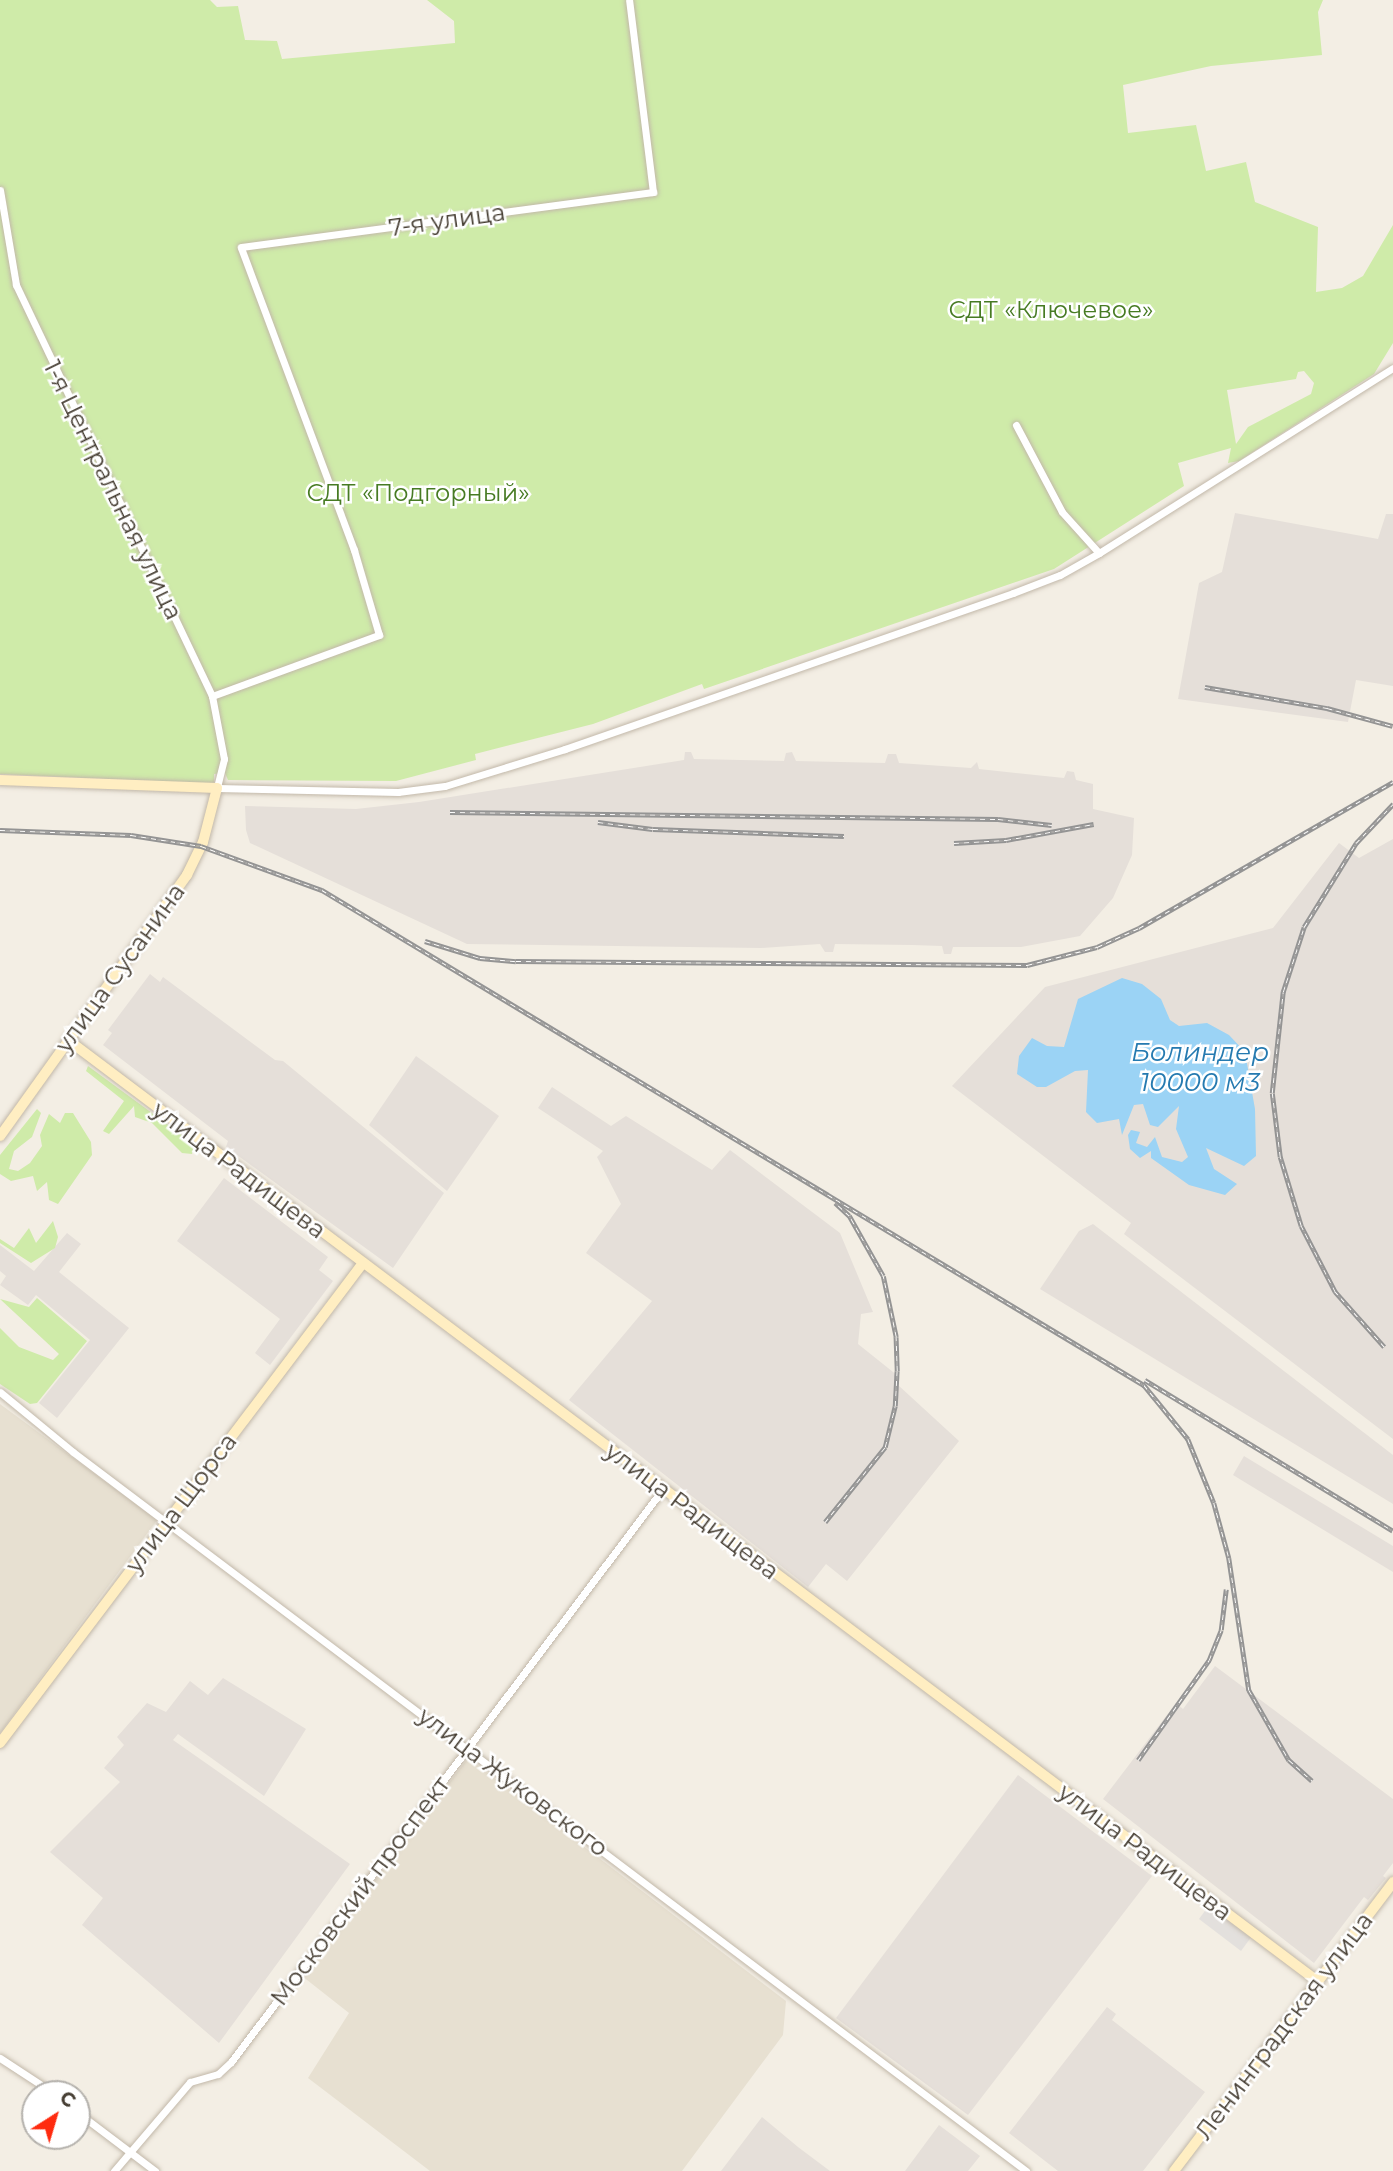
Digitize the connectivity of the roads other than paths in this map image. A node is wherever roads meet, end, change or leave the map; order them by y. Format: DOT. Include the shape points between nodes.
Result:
graph roads {
  1 [pos="629,0"];
  2 [pos="0,190"];
  3 [pos="1393,368"];
  4 [pos="1016,425"];
  5 [pos="1099,553"];
  6 [pos="212,695"];
  7 [pos="0,780"];
  8 [pos="217,788"];
  9 [pos="68,1040"];
  10 [pos="0,1136"];
  11 [pos="363,1263"];
  12 [pos="0,1392"];
  13 [pos="663,1489"];
  14 [pos="168,1521"];
  15 [pos="0,1743"];
  16 [pos="470,1749"];
  17 [pos="1393,1882"];
  18 [pos="1317,1981"];
  19 [pos="0,2058"];
  20 [pos="34,2080"];
  21 [pos="91,2123"];
  22 [pos="130,2153"];
  23 [pos="114,2171"];
  24 [pos="155,2171"];
  25 [pos="1026,2171"];
  26 [pos="1174,2171"];
  1 -- 6 [label="street, 7-я улица" via="653,192 241,247 354,550 379,635"];
  2 -- 6 [label="street, 1-я Центральная улица" via="16,285"];
  3 -- 5 [label="street"];
  4 -- 5 [label="street" via="1062,512"];
  5 -- 8 [label="street" via="1060,575 1013,593 565,749 444,786 398,792"];
  6 -- 8 [label="street, 1-я Центральная улица" via="224,759"];
  7 -- 8 [label="street"];
  8 -- 9 [label="street, улица Сусанина" via="203,842 187,875 110,988"];
  9 -- 10 [label="street, улица Сусанина"];
  9 -- 11 [label="street, улица Радищева"];
  11 -- 13 [label="street, улица Радищева"];
  11 -- 14 [label="street, улица Щорса"];
  12 -- 14 [label="street, улица Жуковского"];
  13 -- 16 [label="street, Московский проспект"];
  13 -- 18 [label="street, улица Радищева"];
  14 -- 15 [label="street, улица Щорса"];
  14 -- 16 [label="street, улица Жуковского"];
  16 -- 22 [label="street, Московский проспект" via="378,1862 231,2062 218,2074 190,2082"];
  16 -- 25 [label="street, улица Жуковского"];
  17 -- 18 [label="street, Ленинградская улица"];
  18 -- 26 [label="street, Ленинградская улица"];
  19 -- 20 [label="street"];
  21 -- 22 [label="street"];
  22 -- 23 [label="street, Московский проспект"];
  22 -- 24 [label="street"];
}
